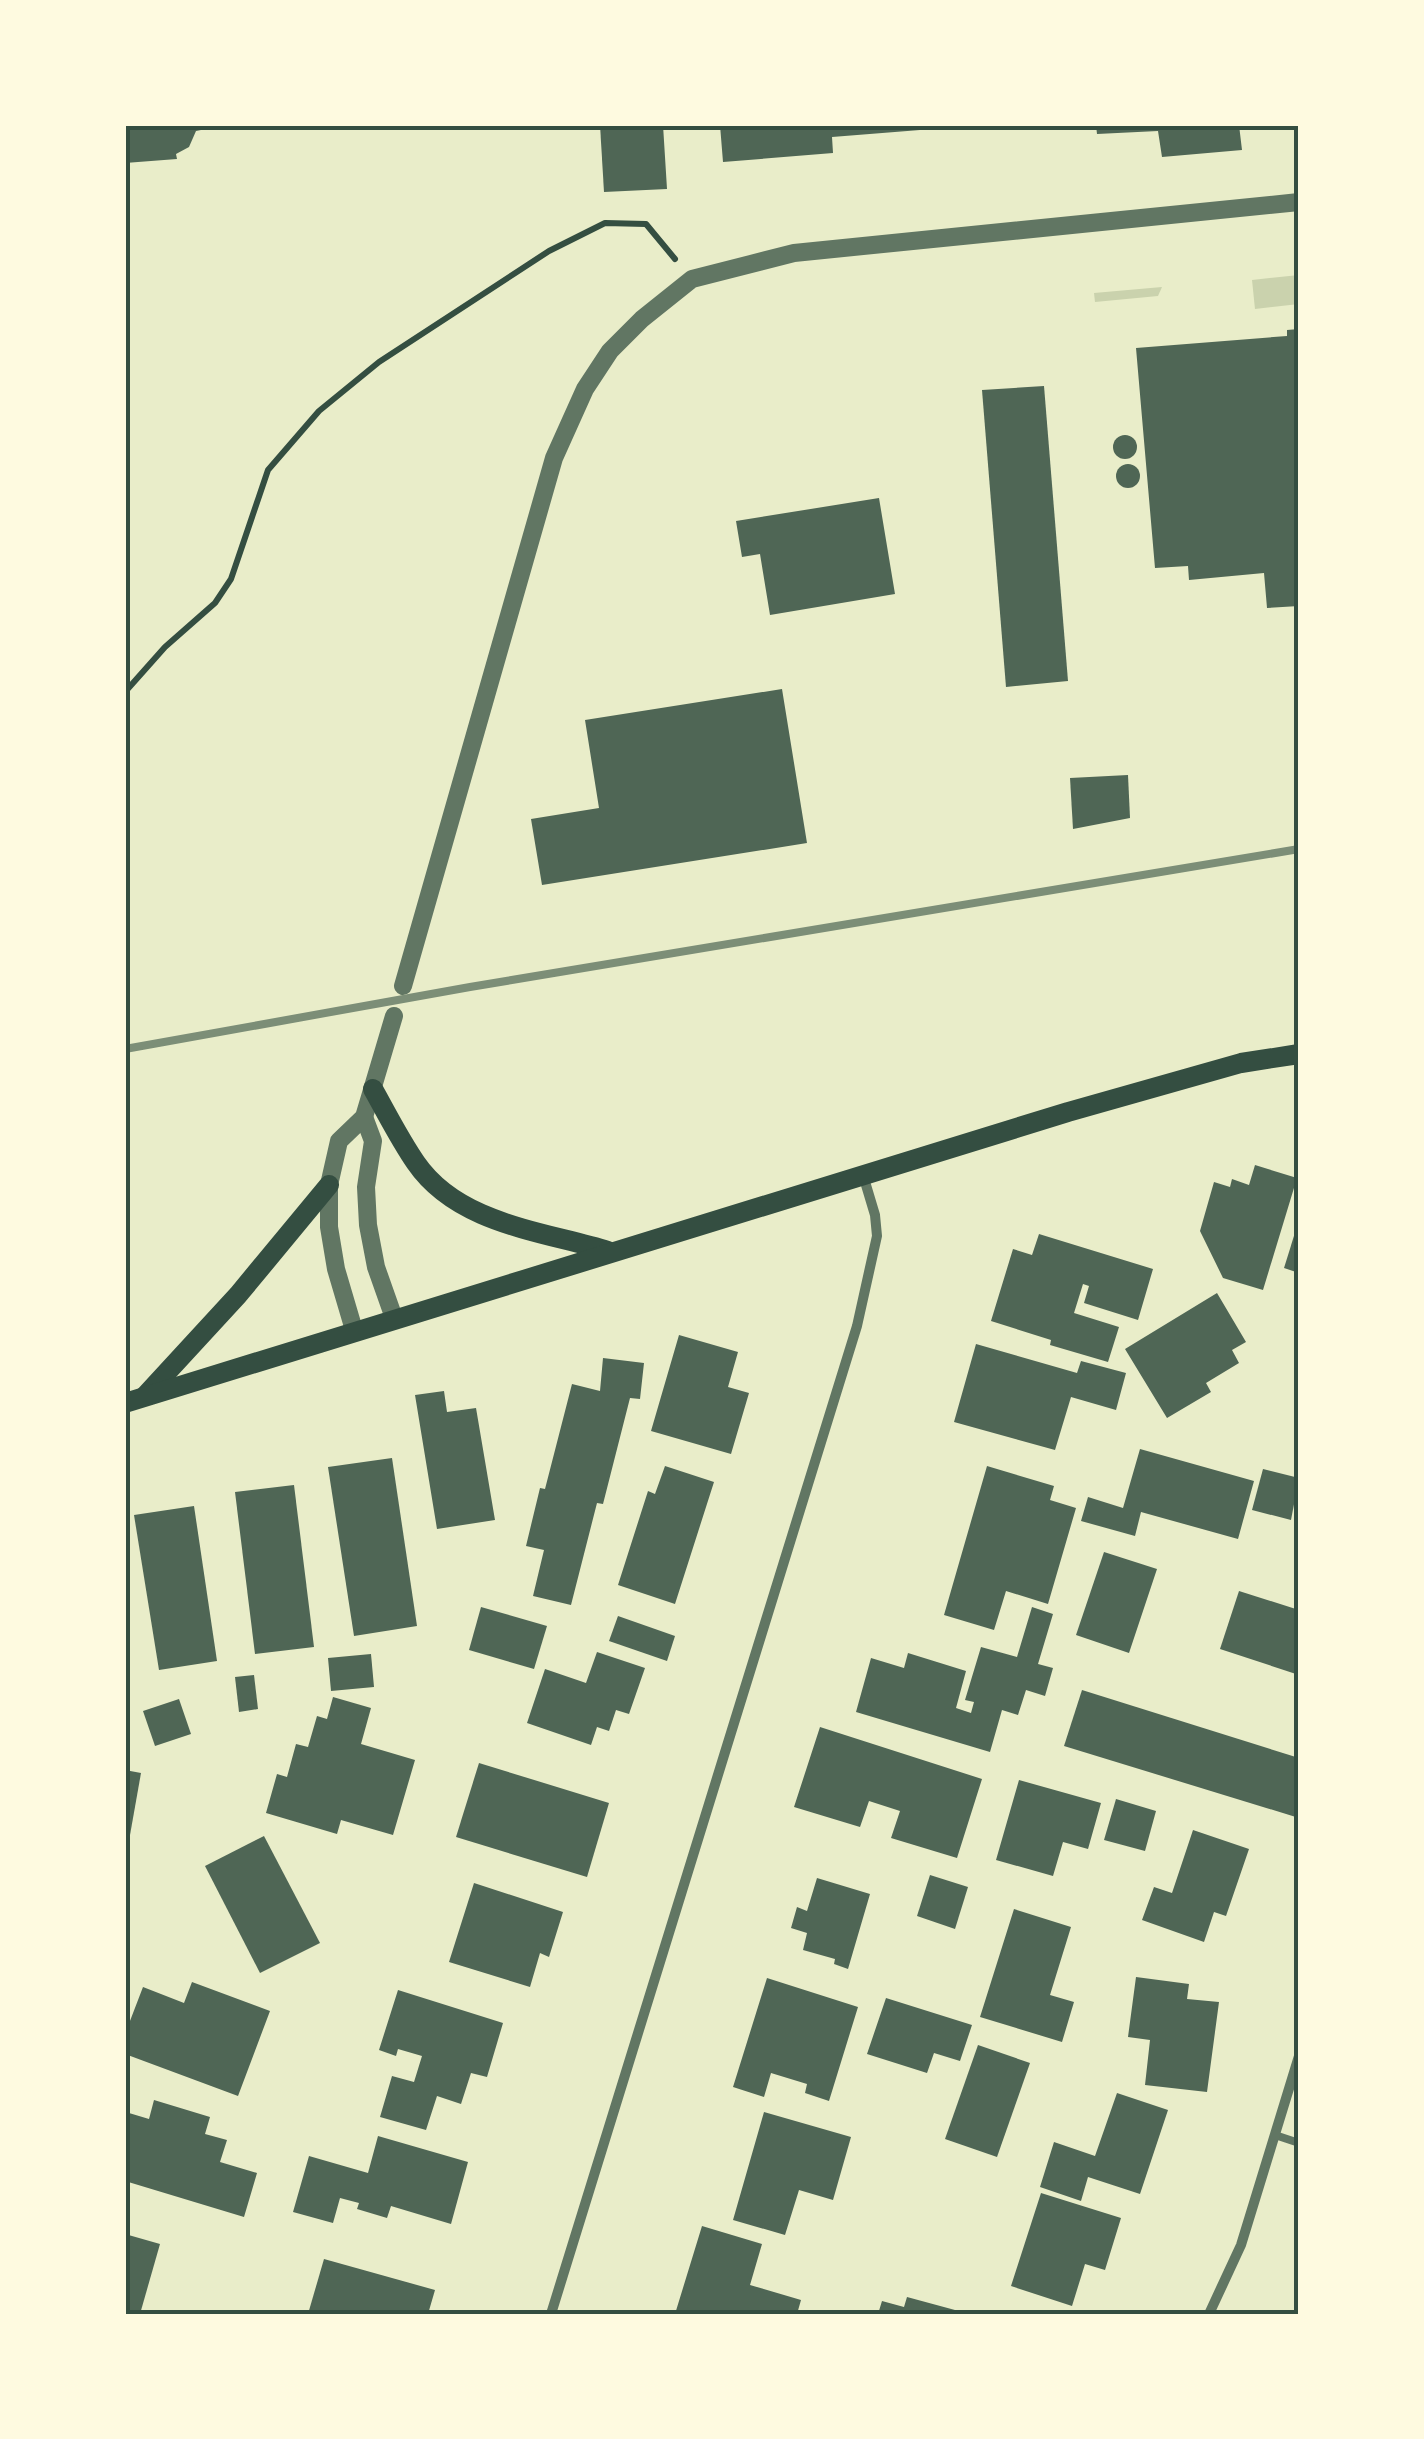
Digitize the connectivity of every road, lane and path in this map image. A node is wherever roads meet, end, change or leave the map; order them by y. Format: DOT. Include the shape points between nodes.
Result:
graph roads {
  1 [pos="1299,202"];
  2 [pos="692,280"];
  3 [pos="125,692"];
  4 [pos="403,986"];
  5 [pos="394,1016"];
  6 [pos="1299,1054"];
  7 [pos="372,1089"];
  8 [pos="364,1117"];
  9 [pos="863,1174"];
  10 [pos="329,1184"];
  11 [pos="608,1252"];
  12 [pos="394,1318"];
  13 [pos="354,1330"];
  14 [pos="134,1400"];
  15 [pos="1299,2056"];
  16 [pos="1274,2135"];
  17 [pos="1299,2143"];
  18 [pos="551,2314"];
  19 [pos="1210,2314"];
  1 -- 2 [label="street" via="794,253"];
  2 -- 3 [label="path" via="646,224 605,223 549,251 379,362 318,412 268,470 231,579"];
  2 -- 4 [label="street" via="610,351 554,458"];
  5 -- 7 [label="street"];
  6 -- 9 [label="main road" via="1188,1077"];
  7 -- 8 [label="street"];
  7 -- 11 [label="main road" via="417,1166 470,1210"];
  8 -- 10 [label="street" via="339,1141"];
  8 -- 12 [label="street" via="373,1141 368,1225"];
  9 -- 11 [label="main road"];
  9 -- 18 [label="street" via="877,1236 857,1326"];
  10 -- 13 [label="street" via="336,1269"];
  10 -- 14 [label="main road" via="238,1295"];
  11 -- 12 [label="main road"];
  12 -- 13 [label="main road"];
  13 -- 14 [label="main road"];
  15 -- 16 [label="street"];
  16 -- 17 [label="lane"];
  16 -- 19 [label="street" via="1241,2245"];
}
